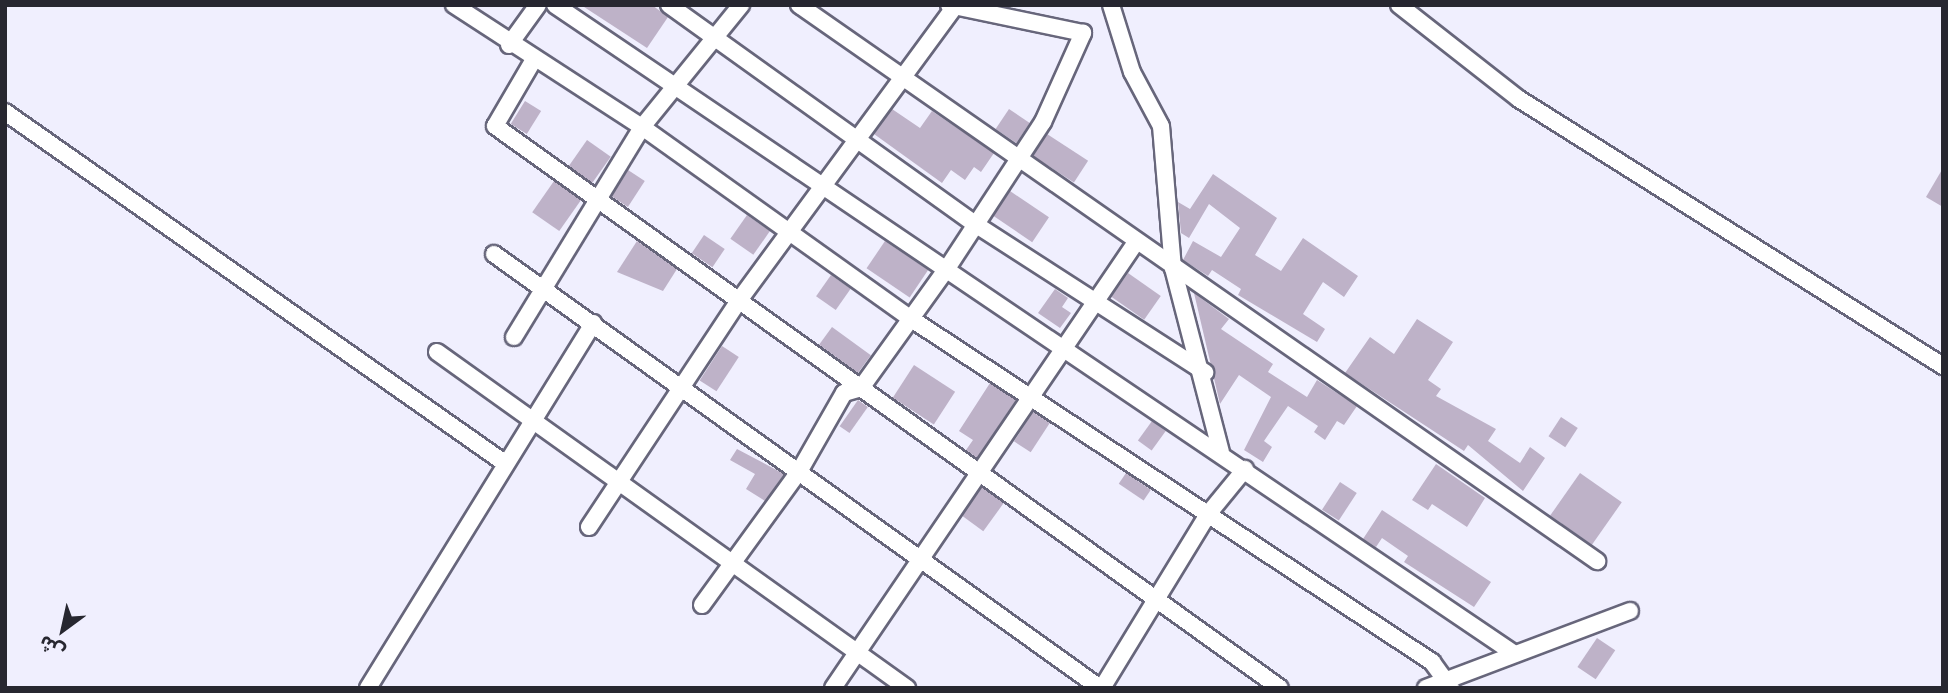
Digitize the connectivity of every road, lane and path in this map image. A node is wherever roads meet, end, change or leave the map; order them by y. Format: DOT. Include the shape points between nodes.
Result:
graph roads {
  1 [pos="454,5"];
  2 [pos="538,5"];
  3 [pos="555,5"];
  4 [pos="670,5"];
  5 [pos="741,5"];
  6 [pos="799,5"];
  7 [pos="1111,5"];
  8 [pos="1399,5"];
  9 [pos="953,6"];
  10 [pos="717,37"];
  11 [pos="509,45"];
  12 [pos="533,61"];
  13 [pos="903,76"];
  14 [pos="680,87"];
  15 [pos="5,112"];
  16 [pos="642,127"];
  17 [pos="857,135"];
  18 [pos="1020,157"];
  19 [pos="822,183"];
  20 [pos="598,198"];
  21 [pos="975,223"];
  22 [pos="788,232"];
  23 [pos="1136,242"];
  24 [pos="494,254"];
  25 [pos="948,267"];
  26 [pos="1173,268"];
  27 [pos="542,286"];
  28 [pos="740,299"];
  29 [pos="1096,305"];
  30 [pos="913,320"];
  31 [pos="593,323"];
  32 [pos="514,337"];
  33 [pos="1065,346"];
  34 [pos="437,352"];
  35 [pos="1943,366"];
  36 [pos="1205,372"];
  37 [pos="680,387"];
  38 [pos="861,388"];
  39 [pos="1031,397"];
  40 [pos="533,420"];
  41 [pos="1221,452"];
  42 [pos="506,464"];
  43 [pos="1245,469"];
  44 [pos="800,470"];
  45 [pos="979,474"];
  46 [pos="620,483"];
  47 [pos="1209,513"];
  48 [pos="589,527"];
  49 [pos="925,557"];
  50 [pos="1597,561"];
  51 [pos="736,565"];
  52 [pos="1154,603"];
  53 [pos="702,606"];
  54 [pos="1630,611"];
  55 [pos="858,653"];
  56 [pos="1513,653"];
  57 [pos="1446,684"];
  58 [pos="368,688"];
  59 [pos="833,688"];
  60 [pos="906,688"];
  61 [pos="1101,688"];
  62 [pos="1280,688"];
  63 [pos="1426,688"];
  1 -- 11 [label="street"];
  2 -- 11 [label="street"];
  3 -- 14 [label="street"];
  4 -- 10 [label="street"];
  5 -- 10 [label="street"];
  6 -- 13 [label="street"];
  7 -- 26 [label="street" via="1132,72 1161,127"];
  8 -- 35 [label="street" via="1519,99"];
  9 -- 13 [label="street"];
  9 -- 18 [label="street" via="1083,33 1044,122"];
  10 -- 14 [label="street"];
  10 -- 17 [label="street"];
  11 -- 12 [label="street"];
  12 -- 16 [label="street"];
  12 -- 20 [label="street" via="495,126"];
  13 -- 17 [label="street"];
  13 -- 18 [label="street"];
  14 -- 16 [label="street"];
  14 -- 19 [label="street"];
  15 -- 42 [label="street"];
  16 -- 20 [label="street"];
  16 -- 22 [label="street"];
  17 -- 19 [label="street"];
  17 -- 21 [label="street"];
  18 -- 21 [label="street"];
  18 -- 23 [label="street"];
  19 -- 22 [label="street"];
  19 -- 25 [label="street"];
  20 -- 27 [label="street"];
  20 -- 28 [label="street"];
  21 -- 25 [label="street"];
  21 -- 29 [label="street"];
  22 -- 28 [label="street"];
  22 -- 30 [label="street"];
  23 -- 26 [label="street"];
  23 -- 29 [label="street"];
  24 -- 27 [label="street"];
  25 -- 30 [label="street"];
  25 -- 33 [label="street"];
  26 -- 36 [label="street"];
  26 -- 50 [label="street"];
  27 -- 31 [label="street"];
  27 -- 32 [label="street"];
  28 -- 37 [label="street"];
  28 -- 38 [label="street"];
  29 -- 33 [label="street"];
  29 -- 36 [label="street"];
  30 -- 38 [label="street"];
  30 -- 39 [label="street"];
  31 -- 37 [label="street"];
  31 -- 40 [label="street"];
  33 -- 39 [label="street"];
  33 -- 41 [label="street"];
  34 -- 40 [label="street"];
  36 -- 41 [label="street"];
  37 -- 44 [label="street"];
  37 -- 46 [label="street"];
  38 -- 44 [label="street" via="844,393"];
  38 -- 45 [label="street"];
  39 -- 45 [label="street"];
  39 -- 47 [label="street"];
  40 -- 42 [label="street"];
  40 -- 46 [label="street"];
  41 -- 43 [label="street"];
  42 -- 58 [label="street"];
  43 -- 47 [label="street"];
  43 -- 56 [label="street"];
  44 -- 49 [label="street"];
  44 -- 51 [label="street"];
  45 -- 49 [label="street"];
  45 -- 52 [label="street"];
  46 -- 48 [label="street"];
  46 -- 51 [label="street"];
  47 -- 52 [label="street"];
  47 -- 57 [label="street" via="1432,662"];
  49 -- 55 [label="street"];
  49 -- 61 [label="street"];
  51 -- 53 [label="street"];
  51 -- 55 [label="street"];
  52 -- 61 [label="street"];
  52 -- 62 [label="street"];
  54 -- 56 [label="street"];
  55 -- 59 [label="street"];
  55 -- 60 [label="street"];
  56 -- 57 [label="street"];
  57 -- 63 [label="street"];
}
